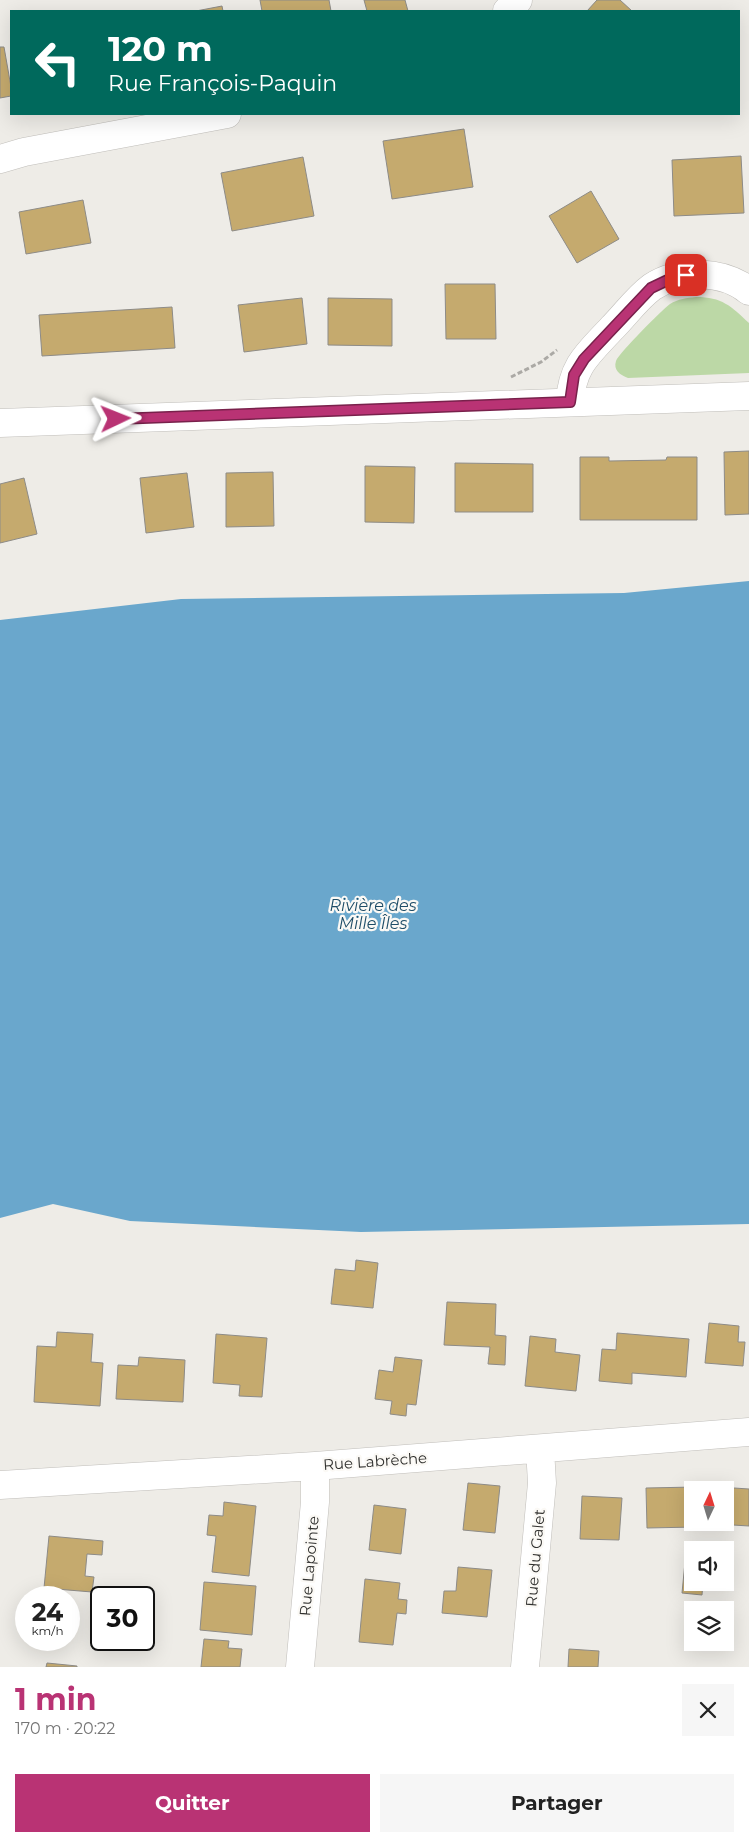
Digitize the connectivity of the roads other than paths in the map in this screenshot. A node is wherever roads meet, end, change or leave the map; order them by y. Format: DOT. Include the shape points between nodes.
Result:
graph roads {
  1 [pos="518,0"];
  2 [pos="508,10"];
  3 [pos="222,115"];
  4 [pos="0,159"];
  5 [pos="749,291"];
  6 [pos="749,396"];
  7 [pos="570,402"];
  8 [pos="0,423"];
  9 [pos="749,1432"];
  10 [pos="540,1448"];
  11 [pos="315,1466"];
  12 [pos="0,1485"];
  13 [pos="300,1667"];
  14 [pos="525,1667"];
  1 -- 2 [label="street"];
  3 -- 4 [label="street"];
  5 -- 7 [label="street" via="728,278 700,274 672,278 651,288 578,367"];
  6 -- 7 [label="street"];
  7 -- 8 [label="street"];
  9 -- 10 [label="street, Rue Labrèche"];
  10 -- 11 [label="street, Rue Labrèche"];
  10 -- 14 [label="street, Rue du Galet" via="542,1483"];
  11 -- 12 [label="street, Rue Labrèche"];
  11 -- 13 [label="street, Rue Lapointe" via="315,1502"];
}
